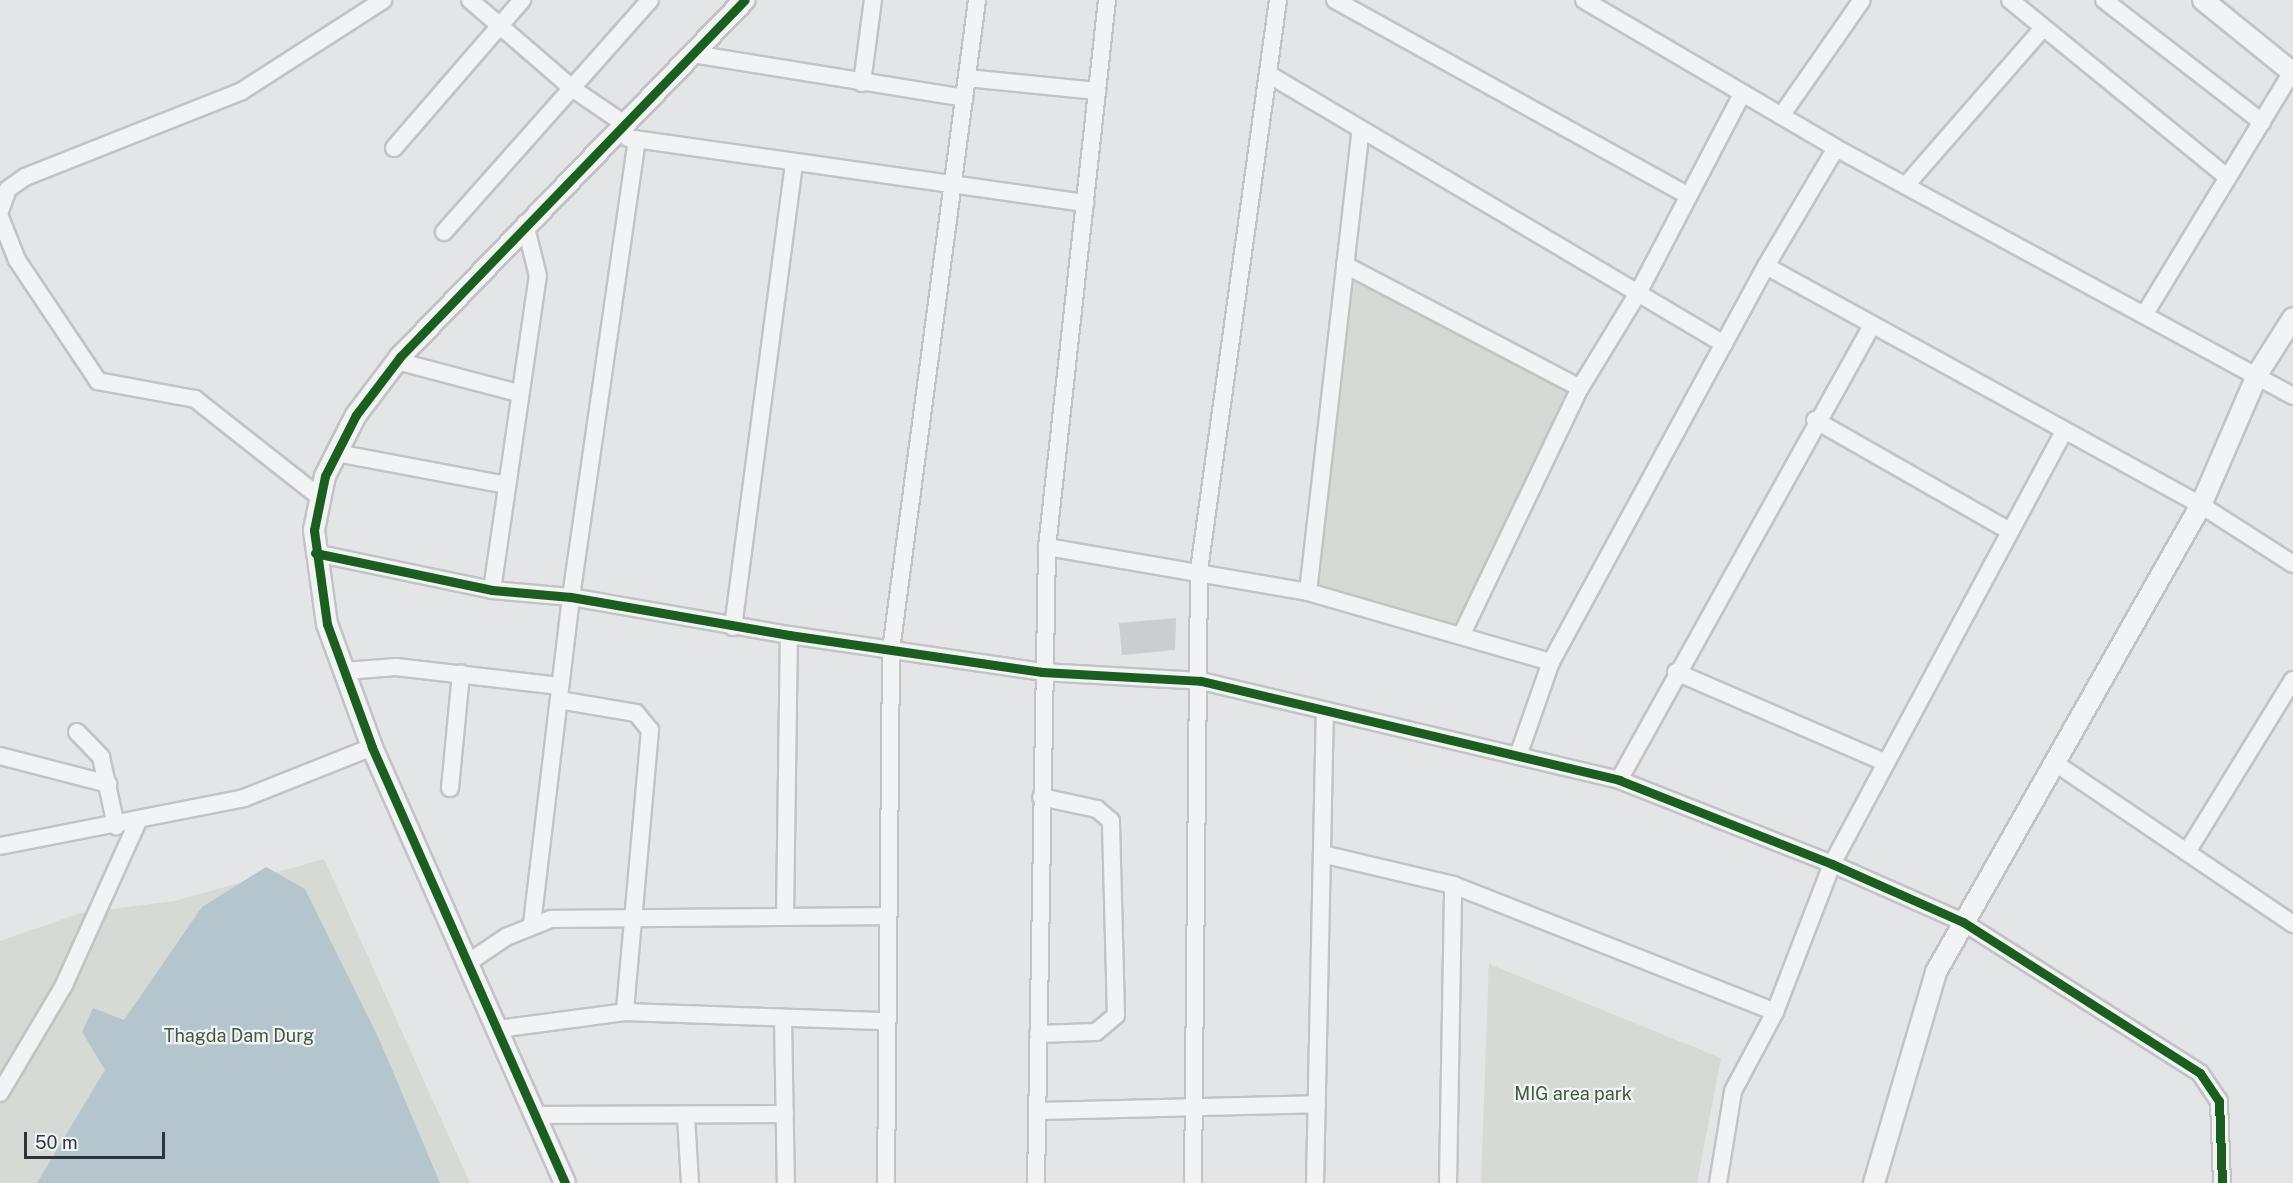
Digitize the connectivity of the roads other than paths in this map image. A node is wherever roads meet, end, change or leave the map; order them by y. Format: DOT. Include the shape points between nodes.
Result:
graph roads {
  1 [pos="383,0"];
  2 [pos="470,0"];
  3 [pos="522,0"];
  4 [pos="650,0"];
  5 [pos="745,0"];
  6 [pos="873,0"];
  7 [pos="977,0"];
  8 [pos="1107,0"];
  9 [pos="1278,0"];
  10 [pos="1335,0"];
  11 [pos="1584,0"];
  12 [pos="1862,0"];
  13 [pos="2010,0"];
  14 [pos="2104,0"];
  15 [pos="2204,0"];
  16 [pos="502,28"];
  17 [pos="2043,28"];
  18 [pos="693,54"];
  19 [pos="2293,73"];
  20 [pos="1268,74"];
  21 [pos="967,78"];
  22 [pos="862,83"];
  23 [pos="573,89"];
  24 [pos="1097,91"];
  25 [pos="1742,94"];
  26 [pos="964,98"];
  27 [pos="1781,117"];
  28 [pos="2262,122"];
  29 [pos="621,130"];
  30 [pos="1361,130"];
  31 [pos="637,141"];
  32 [pos="394,148"];
  33 [pos="1836,148"];
  34 [pos="794,163"];
  35 [pos="2228,178"];
  36 [pos="1907,184"];
  37 [pos="952,185"];
  38 [pos="1688,196"];
  39 [pos="1085,203"];
  40 [pos="0,211"];
  41 [pos="0,217"];
  42 [pos="525,224"];
  43 [pos="444,232"];
  44 [pos="1345,265"];
  45 [pos="1766,266"];
  46 [pos="1638,293"];
  47 [pos="2146,312"];
  48 [pos="2293,318"];
  49 [pos="1871,327"];
  50 [pos="1724,344"];
  51 [pos="397,361"];
  52 [pos="2258,373"];
  53 [pos="1580,388"];
  54 [pos="518,393"];
  55 [pos="2293,396"];
  56 [pos="1815,420"];
  57 [pos="2064,431"];
  58 [pos="337,453"];
  59 [pos="506,485"];
  60 [pos="321,498"];
  61 [pos="2200,505"];
  62 [pos="2008,530"];
  63 [pos="1047,548"];
  64 [pos="315,553"];
  65 [pos="2293,564"];
  66 [pos="1199,570"];
  67 [pos="492,590"];
  68 [pos="1308,592"];
  69 [pos="571,597"];
  70 [pos="733,627"];
  71 [pos="789,635"];
  72 [pos="1461,636"];
  73 [pos="891,650"];
  74 [pos="1551,662"];
  75 [pos="345,671"];
  76 [pos="1042,672"];
  77 [pos="1676,672"];
  78 [pos="461,674"];
  79 [pos="2293,680"];
  80 [pos="1201,681"];
  81 [pos="560,693"];
  82 [pos="1325,711"];
  83 [pos="77,732"];
  84 [pos="372,747"];
  85 [pos="0,756"];
  86 [pos="1518,756"];
  87 [pos="1886,763"];
  88 [pos="2058,765"];
  89 [pos="1619,780"];
  90 [pos="108,784"];
  91 [pos="450,788"];
  92 [pos="1041,796"];
  93 [pos="138,821"];
  94 [pos="116,826"];
  95 [pos="0,846"];
  96 [pos="2187,852"];
  97 [pos="1322,854"];
  98 [pos="1832,864"];
  99 [pos="1454,885"];
  100 [pos="785,916"];
  101 [pos="887,916"];
  102 [pos="629,917"];
  103 [pos="1963,922"];
  104 [pos="532,924"];
  105 [pos="2293,924"];
  106 [pos="469,962"];
  107 [pos="625,1012"];
  108 [pos="1775,1012"];
  109 [pos="783,1019"];
  110 [pos="887,1021"];
  111 [pos="498,1029"];
  112 [pos="1038,1034"];
  113 [pos="0,1093"];
  114 [pos="1317,1104"];
  115 [pos="1194,1105"];
  116 [pos="1037,1111"];
  117 [pos="785,1114"];
  118 [pos="536,1115"];
  119 [pos="686,1116"];
  120 [pos="565,1183"];
  121 [pos="690,1183"];
  122 [pos="786,1183"];
  123 [pos="886,1183"];
  124 [pos="1036,1183"];
  125 [pos="1193,1183"];
  126 [pos="1315,1183"];
  127 [pos="1448,1183"];
  128 [pos="1718,1183"];
  129 [pos="1874,1183"];
  130 [pos="2222,1183"];
  1 -- 40 [label="street" via="242,91 25,177 8,189"];
  2 -- 16 [label="street"];
  3 -- 16 [label="street"];
  4 -- 23 [label="street"];
  5 -- 18 [label="street"];
  6 -- 22 [label="street"];
  7 -- 21 [label="street"];
  8 -- 24 [label="street"];
  9 -- 20 [label="street"];
  10 -- 38 [label="street"];
  11 -- 25 [label="street"];
  12 -- 27 [label="street"];
  13 -- 17 [label="street"];
  14 -- 28 [label="street"];
  15 -- 19 [label="street"];
  16 -- 23 [label="street"];
  16 -- 32 [label="street"];
  17 -- 35 [label="street"];
  17 -- 36 [label="street"];
  18 -- 22 [label="street"];
  18 -- 29 [label="street"];
  19 -- 28 [label="street"];
  20 -- 30 [label="street"];
  20 -- 66 [label="street"];
  21 -- 24 [label="street"];
  21 -- 26 [label="street"];
  22 -- 26 [label="street"];
  23 -- 29 [label="street"];
  23 -- 43 [label="street"];
  24 -- 39 [label="street"];
  25 -- 27 [label="street"];
  25 -- 38 [label="street"];
  26 -- 37 [label="street"];
  27 -- 33 [label="street"];
  28 -- 35 [label="street"];
  29 -- 31 [label="street"];
  29 -- 42 [label="street"];
  30 -- 44 [label="street"];
  30 -- 46 [label="street"];
  31 -- 34 [label="street"];
  31 -- 69 [label="street"];
  33 -- 36 [label="street"];
  33 -- 45 [label="street"];
  34 -- 37 [label="street"];
  34 -- 70 [label="street"];
  35 -- 47 [label="street"];
  36 -- 47 [label="street"];
  37 -- 39 [label="street"];
  37 -- 73 [label="street"];
  38 -- 46 [label="street"];
  39 -- 63 [label="street"];
  41 -- 60 [label="street" via="17,260 98,381 195,399"];
  42 -- 51 [label="street"];
  42 -- 54 [label="street" via="538,276"];
  44 -- 53 [label="street"];
  44 -- 68 [label="street"];
  45 -- 49 [label="street"];
  45 -- 50 [label="street"];
  46 -- 50 [label="street"];
  46 -- 53 [label="street"];
  47 -- 52 [label="street"];
  48 -- 52 [label="street"];
  49 -- 56 [label="street"];
  49 -- 57 [label="street"];
  50 -- 74 [label="street"];
  51 -- 54 [label="street"];
  51 -- 58 [label="street" via="356,415"];
  52 -- 55 [label="street"];
  52 -- 61 [label="street"];
  53 -- 72 [label="street"];
  54 -- 59 [label="street"];
  56 -- 62 [label="street"];
  56 -- 77 [label="street"];
  57 -- 61 [label="street"];
  57 -- 62 [label="street"];
  58 -- 59 [label="street"];
  58 -- 60 [label="street"];
  59 -- 67 [label="street"];
  60 -- 64 [label="street"];
  61 -- 65 [label="street"];
  61 -- 88 [label="street"];
  62 -- 87 [label="street"];
  63 -- 66 [label="street"];
  63 -- 76 [label="street"];
  64 -- 67 [label="street"];
  64 -- 75 [label="street" via="327,624"];
  66 -- 68 [label="street"];
  66 -- 80 [label="street"];
  67 -- 69 [label="street"];
  68 -- 72 [label="street"];
  69 -- 70 [label="street"];
  69 -- 81 [label="street"];
  70 -- 71 [label="street"];
  71 -- 73 [label="street"];
  71 -- 100 [label="street"];
  72 -- 74 [label="street"];
  73 -- 76 [label="street"];
  73 -- 101 [label="street"];
  74 -- 86 [label="street"];
  75 -- 78 [label="street" via="396,667"];
  75 -- 84 [label="street"];
  76 -- 80 [label="street"];
  76 -- 92 [label="street"];
  77 -- 87 [label="street"];
  77 -- 89 [label="street"];
  78 -- 81 [label="street"];
  78 -- 91 [label="street"];
  79 -- 96 [label="street"];
  80 -- 82 [label="street"];
  80 -- 115 [label="street"];
  81 -- 102 [label="street" via="636,713 648,722"];
  81 -- 104 [label="street"];
  82 -- 86 [label="street"];
  82 -- 97 [label="street"];
  83 -- 90 [label="street" via="100,758"];
  84 -- 93 [label="street" via="272,790"];
  84 -- 106 [label="street"];
  85 -- 90 [label="street"];
  86 -- 89 [label="street"];
  87 -- 98 [label="street"];
  88 -- 96 [label="street"];
  88 -- 103 [label="street"];
  89 -- 98 [label="street"];
  90 -- 94 [label="street"];
  92 -- 112 [label="street"];
  92 -- 112 [label="street" via="1097,809 1111,821 1116,1015 1096,1032"];
  93 -- 94 [label="street"];
  93 -- 113 [label="street" via="64,985"];
  94 -- 95 [label="street"];
  96 -- 105 [label="street"];
  97 -- 99 [label="street"];
  97 -- 114 [label="street"];
  98 -- 103 [label="street"];
  98 -- 108 [label="street"];
  99 -- 108 [label="street"];
  99 -- 127 [label="street"];
  100 -- 101 [label="street"];
  100 -- 102 [label="street"];
  101 -- 110 [label="street"];
  102 -- 104 [label="street"];
  102 -- 107 [label="street"];
  103 -- 129 [label="street" via="1936,972"];
  103 -- 130 [label="street" via="2200,1073 2219,1101"];
  104 -- 106 [label="street"];
  106 -- 111 [label="street"];
  107 -- 109 [label="street"];
  107 -- 111 [label="street"];
  108 -- 128 [label="street" via="1733,1091"];
  109 -- 110 [label="street"];
  109 -- 117 [label="street"];
  110 -- 123 [label="street"];
  111 -- 118 [label="street"];
  112 -- 116 [label="street"];
  114 -- 115 [label="street"];
  114 -- 126 [label="street"];
  115 -- 116 [label="street"];
  115 -- 125 [label="street"];
  116 -- 124 [label="street"];
  117 -- 119 [label="street"];
  117 -- 122 [label="street"];
  118 -- 119 [label="street"];
  118 -- 120 [label="street"];
  119 -- 121 [label="street"];
}
